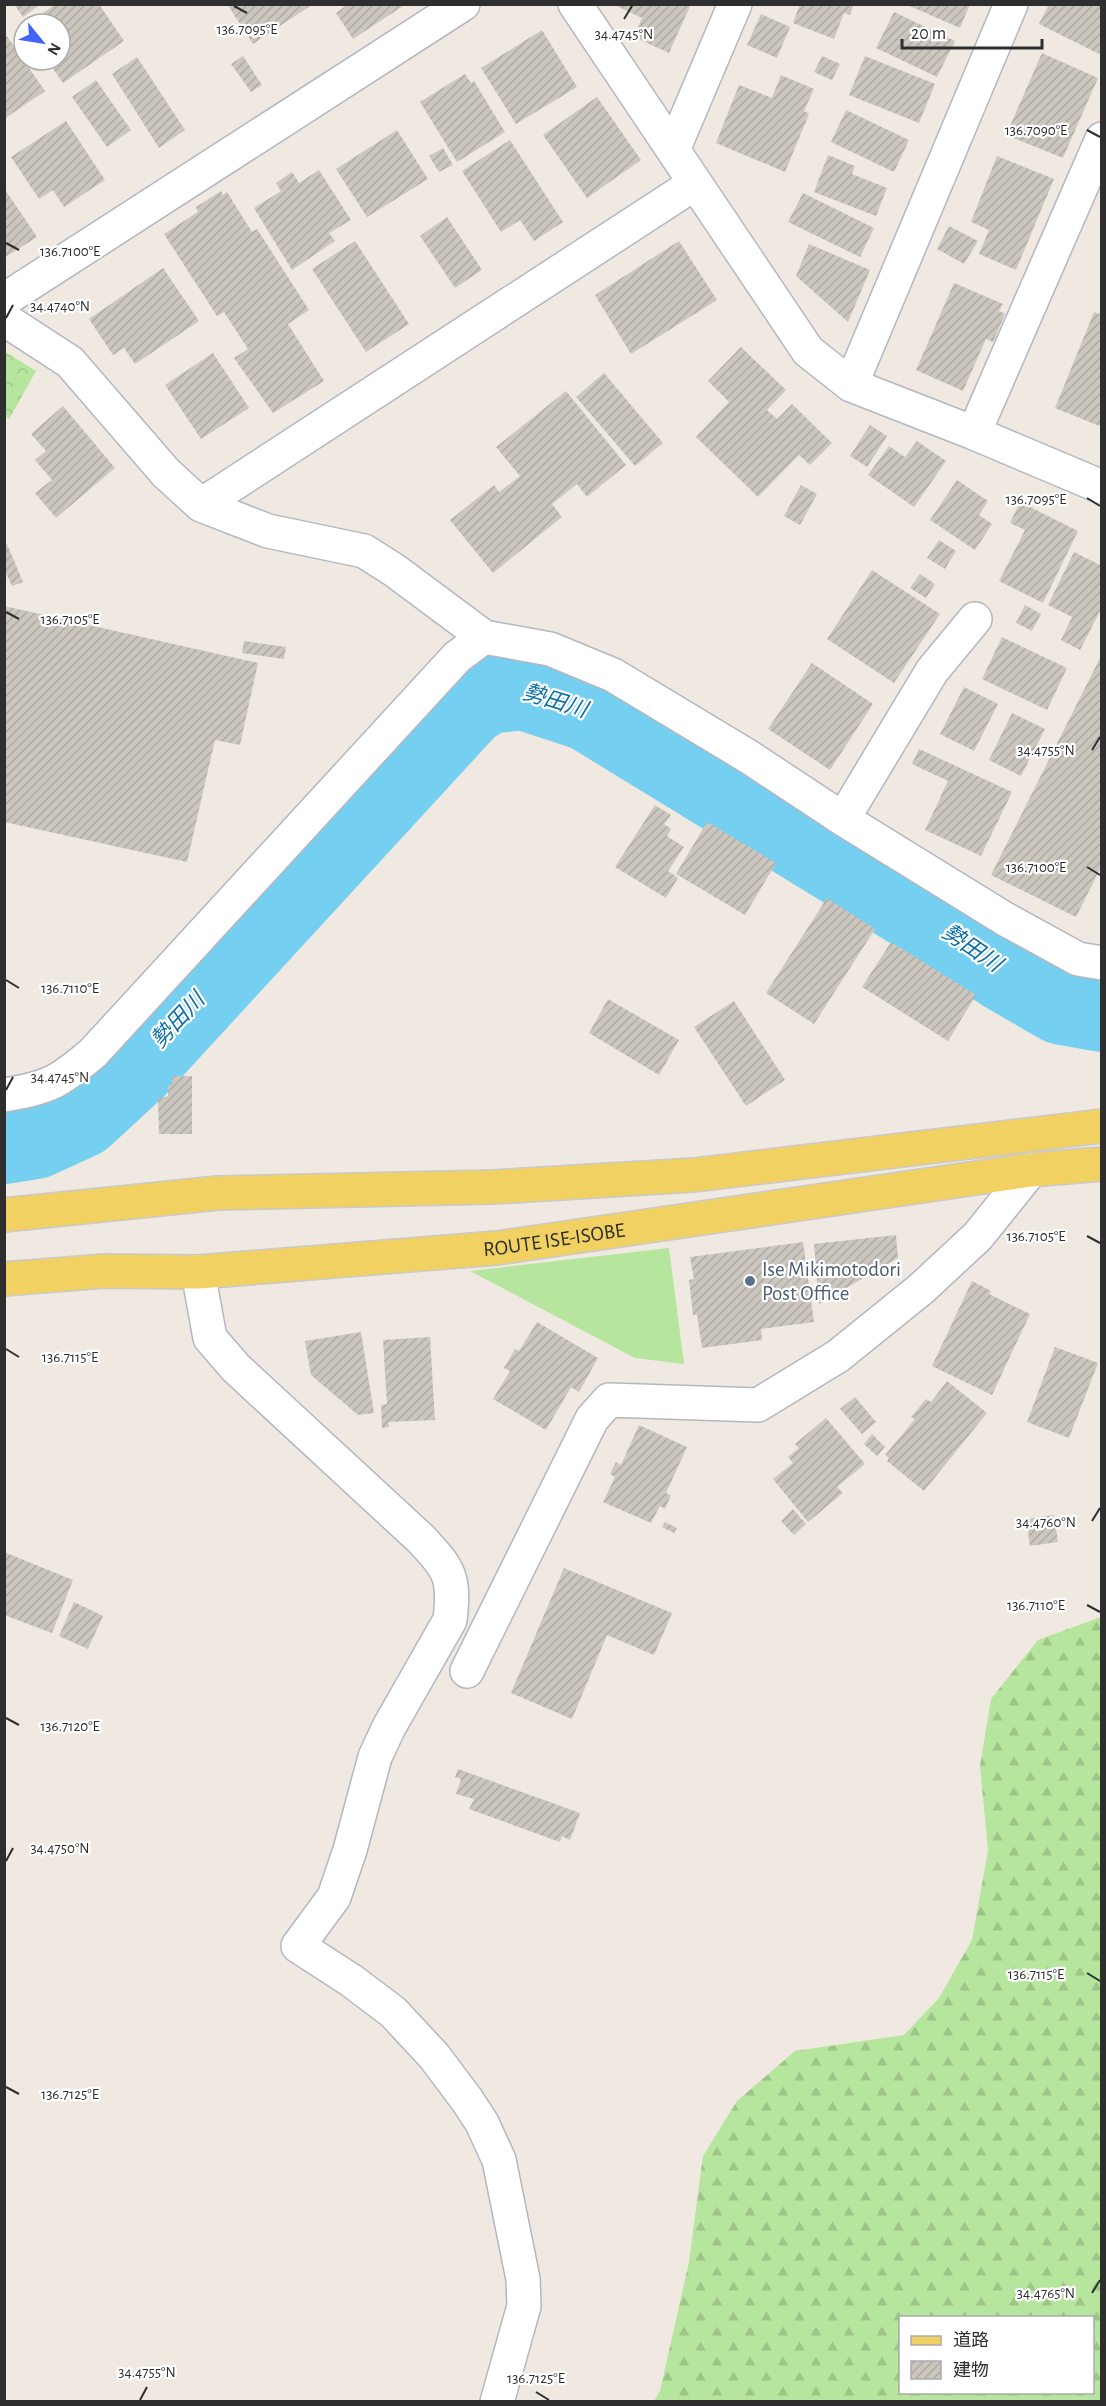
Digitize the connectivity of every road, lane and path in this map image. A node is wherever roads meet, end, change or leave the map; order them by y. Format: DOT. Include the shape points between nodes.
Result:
graph roads {
  1 [pos="463,4"];
  2 [pos="575,4"];
  3 [pos="735,4"];
  4 [pos="1011,4"];
  5 [pos="1101,139"];
  6 [pos="673,150"];
  7 [pos="694,184"];
  8 [pos="4,300"];
  9 [pos="4,319"];
  10 [pos="851,385"];
  11 [pos="974,433"];
  12 [pos="1101,487"];
  13 [pos="201,505"];
  14 [pos="975,619"];
  15 [pos="484,637"];
  16 [pos="843,819"];
  17 [pos="1101,963"];
  18 [pos="4,1095"];
  19 [pos="1101,1125"];
  20 [pos="1101,1164"];
  21 [pos="1031,1170"];
  22 [pos="4,1215"];
  23 [pos="198,1272"];
  24 [pos="4,1279"];
  25 [pos="467,1671"];
  26 [pos="497,2402"];
  1 -- 8 [label="street"];
  2 -- 6 [label="street"];
  3 -- 6 [label="street"];
  4 -- 10 [label="street"];
  5 -- 11 [label="street"];
  6 -- 7 [label="street"];
  7 -- 10 [label="street" via="808,351"];
  7 -- 13 [label="street"];
  9 -- 13 [label="street" via="70,362 166,473"];
  10 -- 11 [label="street"];
  11 -- 12 [label="street"];
  13 -- 15 [label="street" via="268,531 364,551"];
  14 -- 16 [label="street" via="932,671"];
  15 -- 16 [label="street" via="550,649 613,675"];
  15 -- 18 [label="street" via="457,657 93,1053 62,1079 35,1090"];
  16 -- 17 [label="street" via="1005,919 1078,959"];
  19 -- 22 [label="main road" via="694,1175 493,1186 218,1193"];
  20 -- 21 [label="main road, ROUTE ISE-ISOBE"];
  21 -- 23 [label="main road, ROUTE ISE-ISOBE" via="497,1248"];
  21 -- 25 [label="street" via="978,1236 921,1289 838,1356 758,1404 609,1400 592,1419"];
  23 -- 24 [label="main road, ROUTE ISE-ISOBE" via="105,1271"];
  23 -- 26 [label="street" via="210,1338 236,1368 421,1539 442,1561 451,1578 450,1620 375,1757 334,1897 298,1946 393,2012 434,2056 467,2100 499,2160 521,2268 524,2306"];
}
